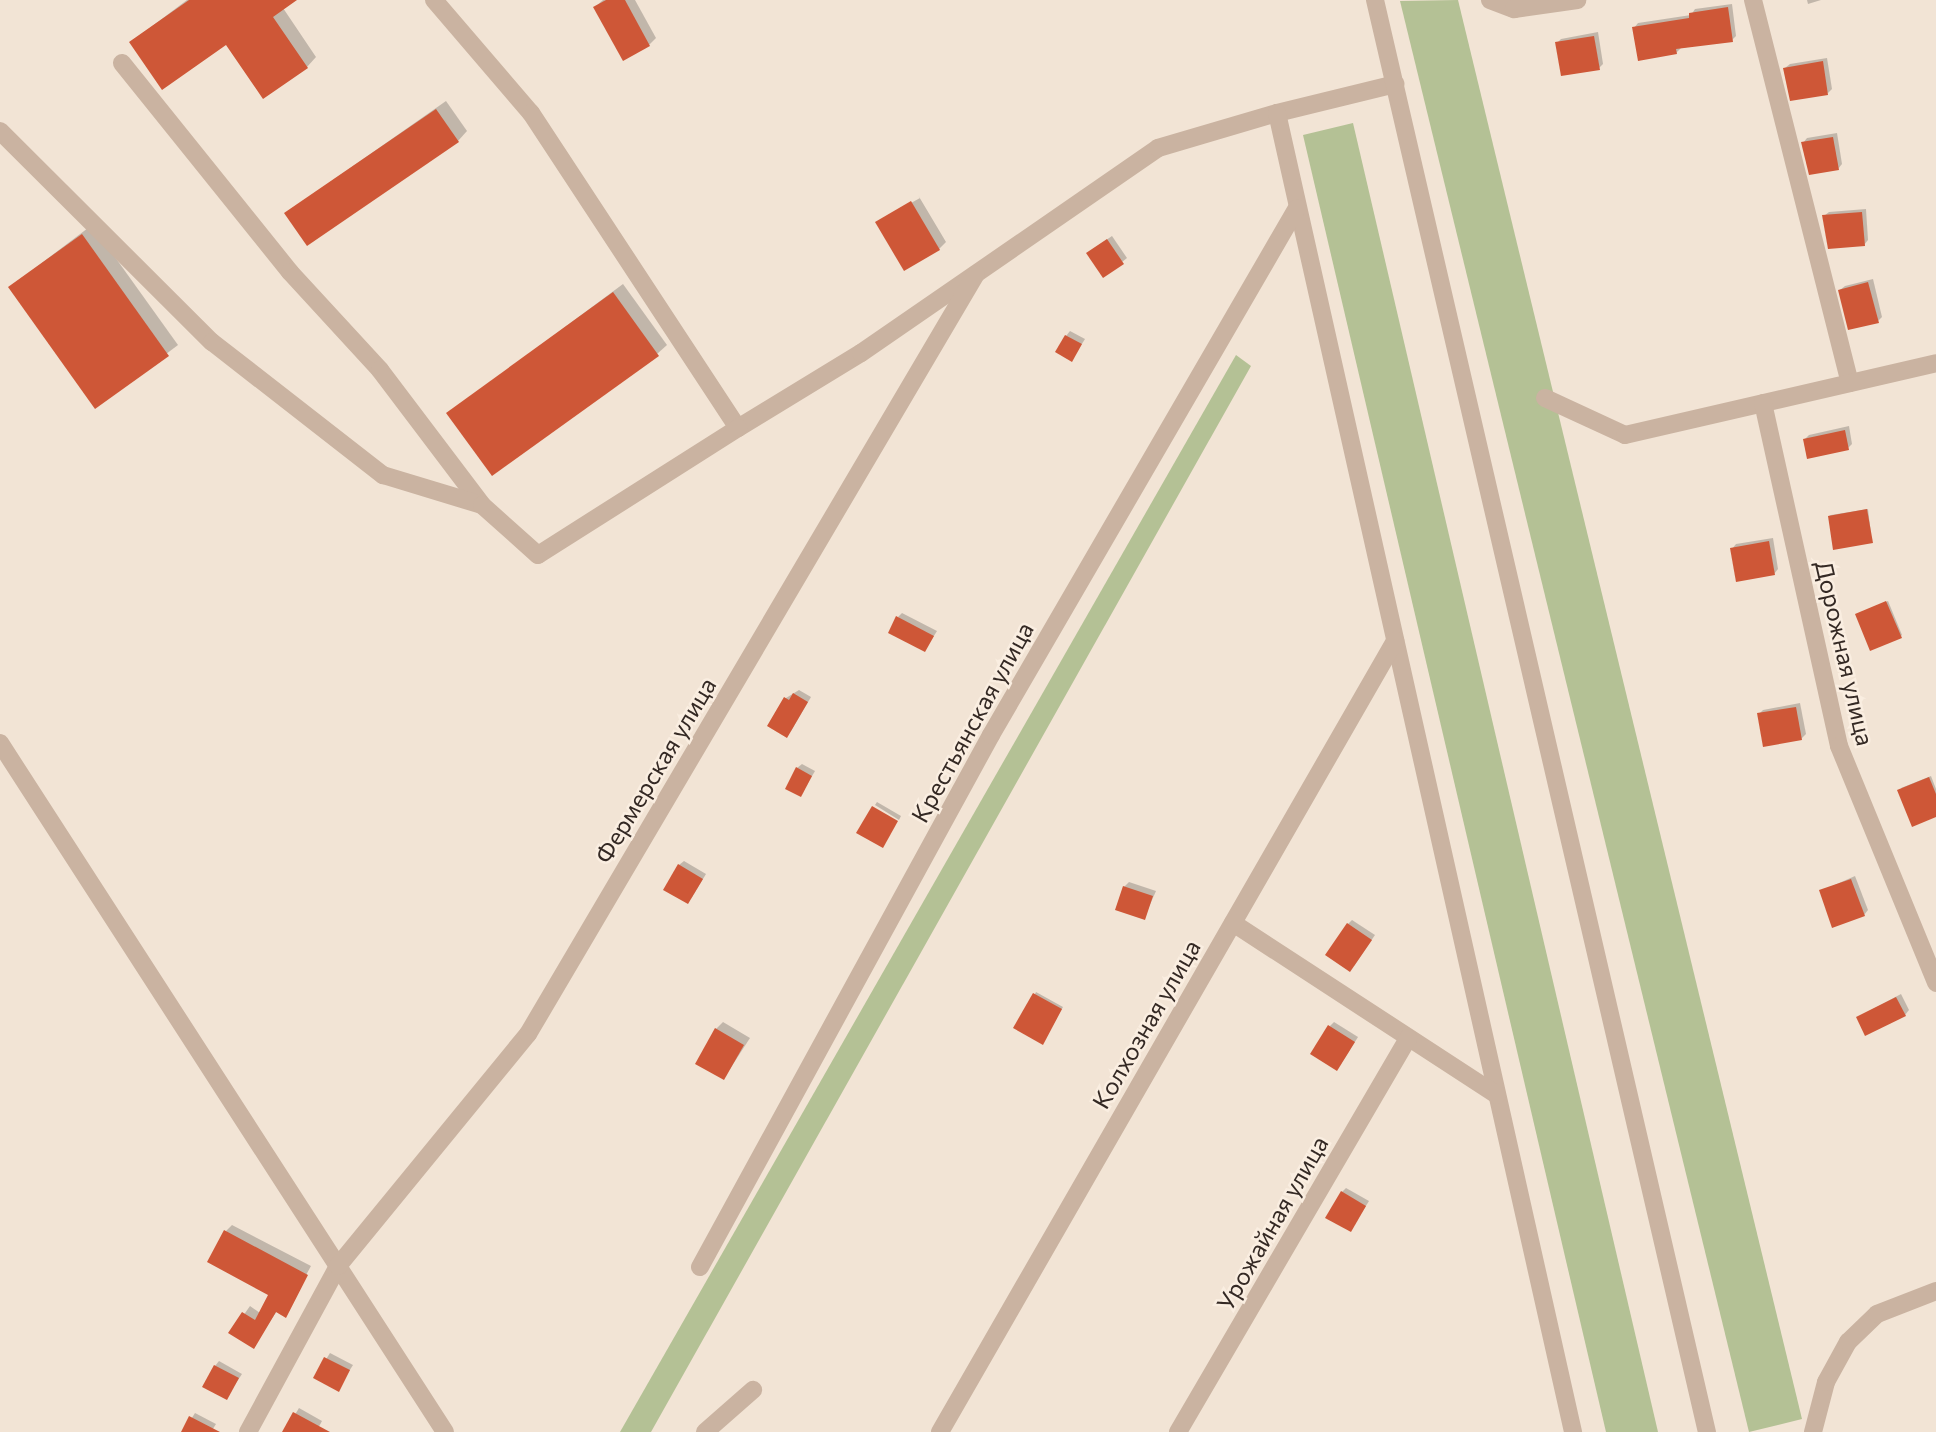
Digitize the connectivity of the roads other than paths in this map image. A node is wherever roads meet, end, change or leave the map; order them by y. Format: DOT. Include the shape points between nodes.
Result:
graph roads {
  1 [pos="434,0"];
  2 [pos="1375,0"];
  3 [pos="1490,0"];
  4 [pos="1577,0"];
  5 [pos="1753,0"];
  6 [pos="122,63"];
  7 [pos="1395,84"];
  8 [pos="1277,113"];
  9 [pos="0,131"];
  10 [pos="1297,208"];
  11 [pos="976,274"];
  12 [pos="1936,363"];
  13 [pos="1850,383"];
  14 [pos="1545,398"];
  15 [pos="1763,403"];
  16 [pos="738,428"];
  17 [pos="482,505"];
  18 [pos="1395,641"];
  19 [pos="0,743"];
  20 [pos="1233,923"];
  21 [pos="1936,983"];
  22 [pos="1409,1038"];
  23 [pos="1497,1095"];
  24 [pos="338,1266"];
  25 [pos="700,1267"];
  26 [pos="1936,1291"];
  27 [pos="752,1390"];
  28 [pos="248,1432"];
  29 [pos="445,1432"];
  30 [pos="705,1432"];
  31 [pos="940,1432"];
  32 [pos="1178,1432"];
  33 [pos="1573,1432"];
  34 [pos="1707,1432"];
  35 [pos="1813,1432"];
  1 -- 16 [label="street" via="531,113"];
  2 -- 7 [label="street"];
  3 -- 4 [label="street" via="1514,9"];
  5 -- 13 [label="street"];
  6 -- 17 [label="street" via="290,272 380,370"];
  7 -- 8 [label="street"];
  7 -- 34 [label="street"];
  8 -- 10 [label="street"];
  8 -- 11 [label="street" via="1158,148"];
  9 -- 17 [label="street" via="212,342 383,475"];
  10 -- 18 [label="street"];
  10 -- 25 [label="street, Крестьянская улица" via="991,735"];
  11 -- 16 [label="street" via="850,360"];
  11 -- 24 [label="street, Фермерская улица" via="528,1034"];
  12 -- 13 [label="street"];
  13 -- 15 [label="street"];
  14 -- 15 [label="street" via="1625,435"];
  15 -- 21 [label="street, Дорожная улица" via="1839,746"];
  16 -- 17 [label="street" via="538,555"];
  18 -- 20 [label="street, Колхозная улица"];
  18 -- 23 [label="street"];
  19 -- 24 [label="street"];
  20 -- 22 [label="street"];
  20 -- 31 [label="street, Колхозная улица"];
  22 -- 23 [label="street"];
  22 -- 32 [label="street, Урожайная улица"];
  23 -- 33 [label="street"];
  24 -- 28 [label="street, Фермерская улица"];
  24 -- 29 [label="street"];
  26 -- 35 [label="street" via="1877,1314 1848,1342 1826,1382"];
  27 -- 30 [label="street"];
}
